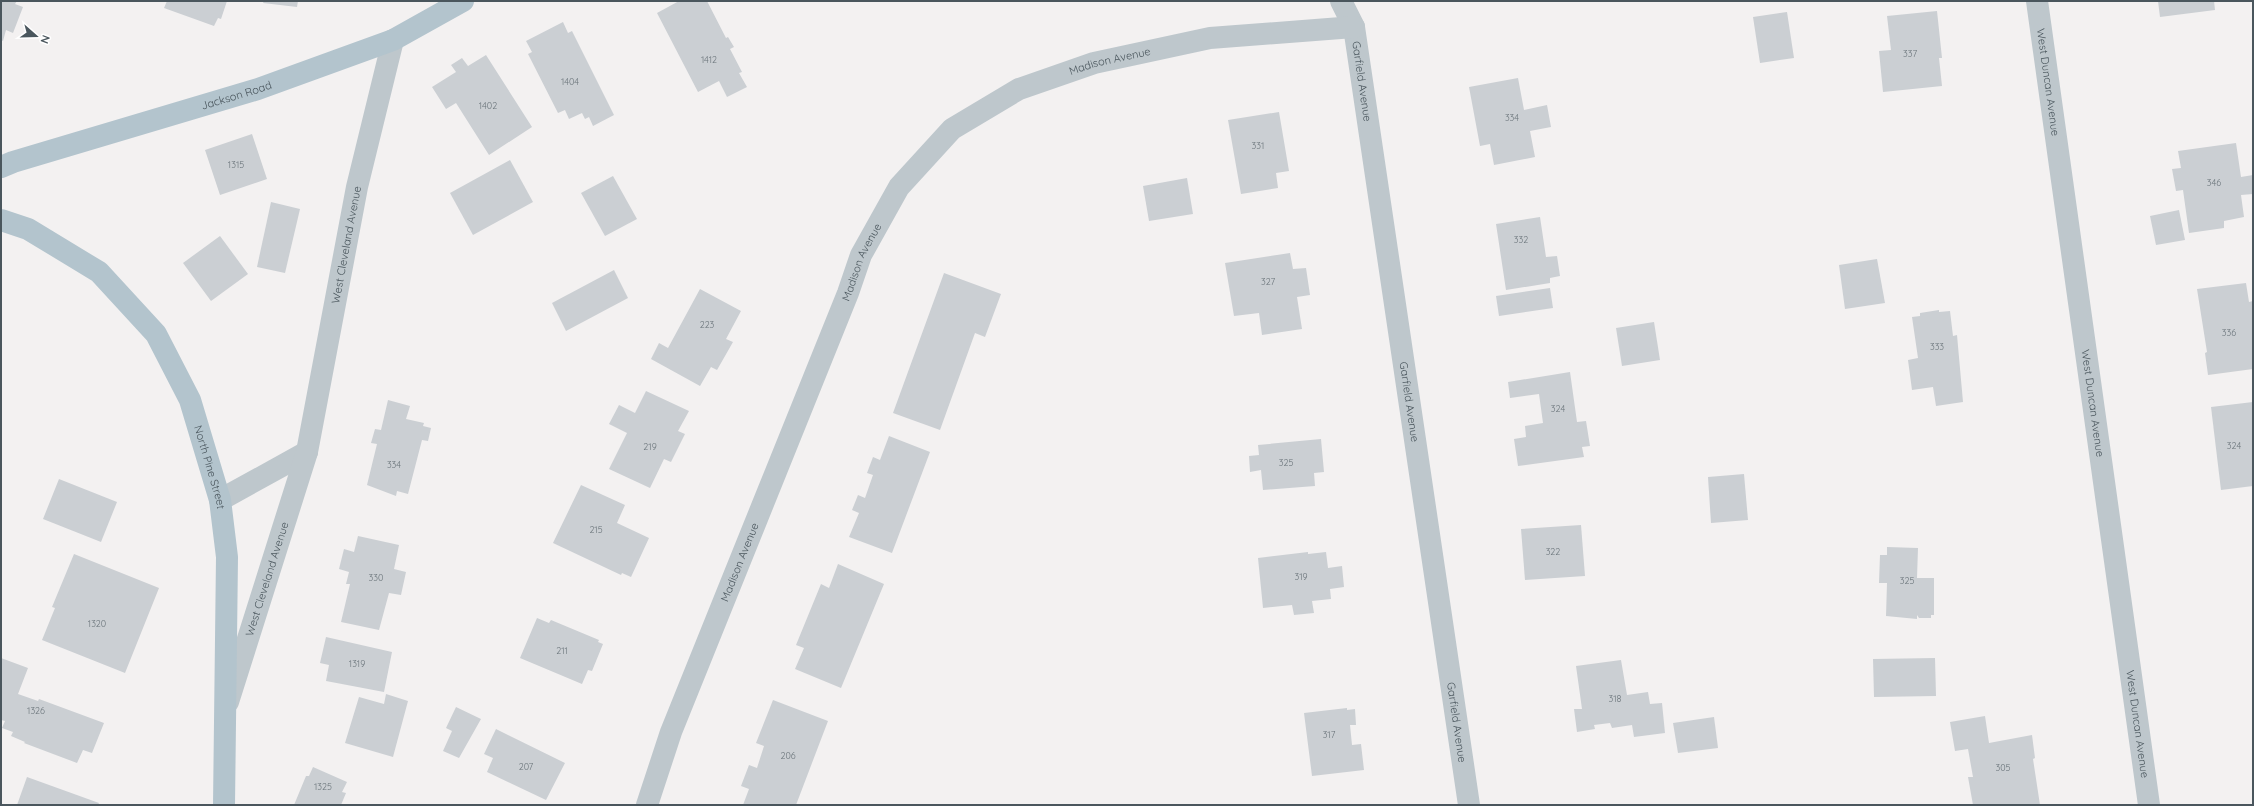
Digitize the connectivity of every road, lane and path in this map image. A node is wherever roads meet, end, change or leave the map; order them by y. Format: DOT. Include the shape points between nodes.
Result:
graph roads {
  1 [pos="463,1"];
  2 [pos="1341,1"];
  3 [pos="2037,1"];
  4 [pos="1354,27"];
  5 [pos="393,40"];
  6 [pos="1,167"];
  7 [pos="1,220"];
  8 [pos="307,452"];
  9 [pos="220,500"];
  10 [pos="227,705"];
  11 [pos="224,805"];
  12 [pos="647,805"];
  13 [pos="1469,805"];
  14 [pos="2149,805"];
  1 -- 5 [label="main road, Jackson Road"];
  2 -- 4 [label="street, Garfield Avenue"];
  3 -- 14 [label="street, West Duncan Avenue"];
  4 -- 12 [label="street, Madison Avenue" via="1210,38 1094,63 1019,89 952,129 899,187 861,256 672,732"];
  4 -- 13 [label="street, Garfield Avenue"];
  5 -- 6 [label="main road, Jackson Road" via="258,89"];
  5 -- 8 [label="street, West Cleveland Avenue" via="357,186"];
  7 -- 9 [label="main road, North Pine Street" via="28,228 99,272 156,334 190,400"];
  8 -- 9 [label="street"];
  8 -- 10 [label="street, West Cleveland Avenue"];
  9 -- 10 [label="main road, North Pine Street" via="227,557"];
  10 -- 11 [label="main road, North Pine Street"];
}
